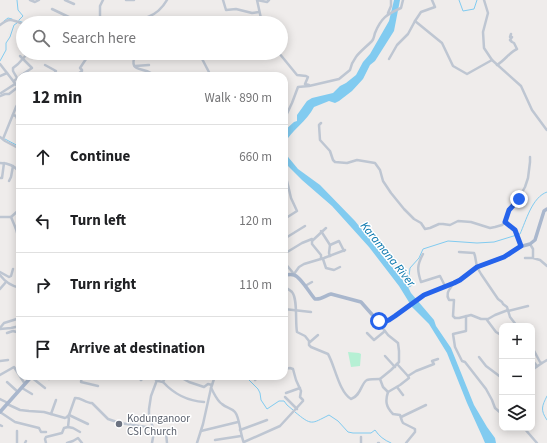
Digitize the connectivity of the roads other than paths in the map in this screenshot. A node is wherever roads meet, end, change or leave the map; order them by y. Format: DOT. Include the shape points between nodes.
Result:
graph roads {
  1 [pos="30,0"];
  2 [pos="39,0"];
  3 [pos="65,0"];
  4 [pos="103,0"];
  5 [pos="126,0"];
  6 [pos="134,0"];
  7 [pos="167,0"];
  8 [pos="223,0"];
  9 [pos="269,0"];
  10 [pos="391,0"];
  11 [pos="403,0"];
  12 [pos="432,0"];
  13 [pos="484,0"];
  14 [pos="74,4"];
  15 [pos="52,9"];
  16 [pos="260,12"];
  17 [pos="388,13"];
  18 [pos="64,16"];
  19 [pos="100,16"];
  20 [pos="150,16"];
  21 [pos="261,16"];
  22 [pos="16,21"];
  23 [pos="415,21"];
  24 [pos="0,25"];
  25 [pos="511,34"];
  26 [pos="389,59"];
  27 [pos="22,60"];
  28 [pos="24,60"];
  29 [pos="85,60"];
  30 [pos="133,60"];
  31 [pos="203,60"];
  32 [pos="285,60"];
  33 [pos="492,60"];
  34 [pos="0,64"];
  35 [pos="45,65"];
  36 [pos="149,65"];
  37 [pos="497,65"];
  38 [pos="134,66"];
  39 [pos="26,72"];
  40 [pos="55,72"];
  41 [pos="81,72"];
  42 [pos="149,72"];
  43 [pos="209,72"];
  44 [pos="7,73"];
  45 [pos="16,74"];
  46 [pos="0,76"];
  47 [pos="15,83"];
  48 [pos="309,86"];
  49 [pos="16,90"];
  50 [pos="0,95"];
  51 [pos="16,107"];
  52 [pos="288,112"];
  53 [pos="14,115"];
  54 [pos="321,123"];
  55 [pos="547,130"];
  56 [pos="1,138"];
  57 [pos="16,146"];
  58 [pos="530,157"];
  59 [pos="2,163"];
  60 [pos="13,166"];
  61 [pos="16,169"];
  62 [pos="0,178"];
  63 [pos="9,181"];
  64 [pos="288,185"];
  65 [pos="547,209"];
  66 [pos="16,213"];
  67 [pos="12,217"];
  68 [pos="288,217"];
  69 [pos="0,218"];
  70 [pos="505,222"];
  71 [pos="16,225"];
  72 [pos="305,226"];
  73 [pos="326,228"];
  74 [pos="321,231"];
  75 [pos="288,237"];
  76 [pos="312,239"];
  77 [pos="530,244"];
  78 [pos="330,245"];
  79 [pos="521,246"];
  80 [pos="288,252"];
  81 [pos="459,252"];
  82 [pos="423,254"];
  83 [pos="330,256"];
  84 [pos="525,258"];
  85 [pos="533,258"];
  86 [pos="322,259"];
  87 [pos="340,266"];
  88 [pos="547,266"];
  89 [pos="288,267"];
  90 [pos="477,267"];
  91 [pos="13,270"];
  92 [pos="0,272"];
  93 [pos="294,274"];
  94 [pos="0,275"];
  95 [pos="288,275"];
  96 [pos="6,282"];
  97 [pos="312,282"];
  98 [pos="454,283"];
  99 [pos="305,286"];
  100 [pos="16,287"];
  101 [pos="446,287"];
  102 [pos="0,289"];
  103 [pos="288,289"];
  104 [pos="528,306"];
  105 [pos="288,309"];
  106 [pos="296,310"];
  107 [pos="508,311"];
  108 [pos="311,312"];
  109 [pos="466,316"];
  110 [pos="16,319"];
  111 [pos="376,319"];
  112 [pos="487,319"];
  113 [pos="515,323"];
  114 [pos="16,327"];
  115 [pos="0,329"];
  116 [pos="16,332"];
  117 [pos="367,332"];
  118 [pos="385,332"];
  119 [pos="7,333"];
  120 [pos="499,334"];
  121 [pos="318,335"];
  122 [pos="310,342"];
  123 [pos="535,353"];
  124 [pos="385,356"];
  125 [pos="479,357"];
  126 [pos="438,359"];
  127 [pos="8,360"];
  128 [pos="547,360"];
  129 [pos="0,361"];
  130 [pos="542,363"];
  131 [pos="397,364"];
  132 [pos="535,364"];
  133 [pos="537,366"];
  134 [pos="394,367"];
  135 [pos="288,368"];
  136 [pos="16,370"];
  137 [pos="0,375"];
  138 [pos="408,376"];
  139 [pos="499,376"];
  140 [pos="380,379"];
  141 [pos="22,380"];
  142 [pos="29,380"];
  143 [pos="36,380"];
  144 [pos="81,380"];
  145 [pos="157,380"];
  146 [pos="185,380"];
  147 [pos="214,380"];
  148 [pos="7,382"];
  149 [pos="163,382"];
  150 [pos="25,384"];
  151 [pos="98,386"];
  152 [pos="212,387"];
  153 [pos="397,387"];
  154 [pos="22,388"];
  155 [pos="46,388"];
  156 [pos="300,388"];
  157 [pos="18,392"];
  158 [pos="388,392"];
  159 [pos="286,393"];
  160 [pos="32,394"];
  161 [pos="403,395"];
  162 [pos="285,397"];
  163 [pos="0,399"];
  164 [pos="56,400"];
  165 [pos="204,402"];
  166 [pos="8,403"];
  167 [pos="426,405"];
  168 [pos="297,409"];
  169 [pos="499,411"];
  170 [pos="0,412"];
  171 [pos="51,414"];
  172 [pos="68,416"];
  173 [pos="401,417"];
  174 [pos="267,420"];
  175 [pos="238,422"];
  176 [pos="88,424"];
  177 [pos="68,427"];
  178 [pos="153,428"];
  179 [pos="240,430"];
  180 [pos="17,431"];
  181 [pos="201,431"];
  182 [pos="527,431"];
  183 [pos="46,432"];
  184 [pos="80,432"];
  185 [pos="166,433"];
  186 [pos="241,436"];
  187 [pos="361,436"];
  188 [pos="214,440"];
  189 [pos="407,442"];
  190 [pos="17,443"];
  191 [pos="46,443"];
  192 [pos="67,443"];
  193 [pos="82,443"];
  194 [pos="152,443"];
  195 [pos="167,443"];
  196 [pos="197,443"];
  197 [pos="244,443"];
  198 [pos="361,443"];
  199 [pos="537,443"];
  1 -- 2 [label="street"];
  3 -- 14 [label="street"];
  4 -- 19 [label="street"];
  5 -- 6 [label="street"];
  7 -- 20 [label="street"];
  8 -- 16 [label="street" via="226,10"];
  9 -- 16 [label="street" via="257,0"];
  10 -- 17 [label="street"];
  11 -- 17 [label="street" via="401,8"];
  12 -- 23 [label="street" via="435,7 421,12"];
  13 -- 33 [label="street" via="488,13 483,32 484,48"];
  15 -- 18 [label="street"];
  16 -- 21 [label="street"];
  17 -- 48 [label="street" via="378,26 373,40 352,62 350,70 339,79"];
  22 -- 24 [label="street" via="8,20"];
  23 -- 26 [label="street"];
  23 -- 33 [label="street" via="442,43 453,66 467,74"];
  25 -- 37 [label="street" via="510,40 516,49"];
  27 -- 45 [label="street" via="13,68"];
  28 -- 39 [label="street" via="32,68"];
  29 -- 41 [label="street" via="80,68"];
  30 -- 38 [label="street"];
  31 -- 43 [label="street"];
  32 -- 48 [label="street" via="297,75 308,77 306,84"];
  33 -- 37 [label="street"];
  34 -- 44 [label="street"];
  35 -- 40 [label="street"];
  36 -- 38 [label="street"];
  37 -- 55 [label="street" via="521,86 532,110"];
  38 -- 42 [label="street"];
  44 -- 46 [label="street"];
  44 -- 47 [label="street"];
  47 -- 50 [label="street"];
  48 -- 52 [label="street" via="297,88"];
  49 -- 50 [label="street"];
  51 -- 53 [label="street"];
  53 -- 56 [label="street"];
  54 -- 70 [label="street" via="320,140 330,151 333,160 375,163 391,193 425,229 439,224 450,225 458,221 490,228"];
  56 -- 57 [label="street"];
  58 -- 70 [label="street" via="525,187 509,210"];
  59 -- 60 [label="street"];
  59 -- 62 [label="street"];
  60 -- 61 [label="street"];
  60 -- 63 [label="street"];
  64 -- 68 [label="street" via="297,211"];
  65 -- 77 [label="main road" via="544,211 535,240"];
  66 -- 67 [label="street"];
  67 -- 69 [label="street"];
  67 -- 71 [label="street"];
  70 -- 79 [label="street" via="515,230"];
  72 -- 75 [label="street"];
  73 -- 74 [label="street"];
  74 -- 78 [label="street"];
  74 -- 86 [label="street" via="312,244"];
  76 -- 80 [label="street"];
  77 -- 79 [label="main road"];
  77 -- 85 [label="street"];
  78 -- 83 [label="street"];
  78 -- 83 [label="street" via="339,241 344,250"];
  79 -- 90 [label="main road" via="504,257"];
  81 -- 90 [label="street" via="474,253"];
  82 -- 101 [label="street" via="417,269 421,282 440,276"];
  83 -- 86 [label="street"];
  84 -- 85 [label="street"];
  85 -- 88 [label="street"];
  86 -- 87 [label="street" via="326,268 334,270"];
  86 -- 93 [label="street" via="304,264"];
  89 -- 93 [label="street"];
  90 -- 98 [label="main road"];
  90 -- 107 [label="street"];
  91 -- 92 [label="street" via="9,277"];
  93 -- 95 [label="main road"];
  93 -- 99 [label="main road"];
  94 -- 96 [label="street"];
  96 -- 100 [label="street"];
  96 -- 102 [label="street"];
  97 -- 99 [label="street"];
  98 -- 101 [label="main road"];
  98 -- 109 [label="street" via="447,295 449,300 454,300 453,316"];
  99 -- 111 [label="main road" via="316,300 332,294 361,302"];
  101 -- 111 [label="main road" via="424,295 384,322"];
  103 -- 106 [label="street" via="293,293"];
  104 -- 107 [label="street"];
  105 -- 106 [label="street"];
  106 -- 108 [label="street"];
  106 -- 122 [label="street" via="296,331"];
  107 -- 112 [label="street"];
  107 -- 113 [label="street"];
  109 -- 112 [label="street"];
  109 -- 169 [label="street" via="466,331 453,334 455,347 462,361 482,384"];
  110 -- 115 [label="street" via="4,323"];
  111 -- 118 [label="street"];
  112 -- 120 [label="street"];
  114 -- 115 [label="street"];
  116 -- 119 [label="street"];
  117 -- 118 [label="street" via="374,340"];
  118 -- 131 [label="street" via="398,343"];
  121 -- 122 [label="street"];
  122 -- 140 [label="street" via="310,347 328,354 348,398 354,398 368,379"];
  123 -- 130 [label="street"];
  124 -- 134 [label="street"];
  125 -- 139 [label="street"];
  126 -- 138 [label="street" via="432,361 434,364"];
  127 -- 129 [label="street"];
  128 -- 130 [label="street"];
  130 -- 133 [label="street"];
  131 -- 134 [label="street"];
  131 -- 138 [label="street"];
  132 -- 133 [label="street"];
  134 -- 140 [label="street"];
  135 -- 156 [label="street" via="293,369"];
  136 -- 137 [label="street" via="14,367"];
  138 -- 153 [label="street" via="409,378"];
  140 -- 158 [label="street" via="382,387"];
  141 -- 150 [label="street"];
  142 -- 150 [label="main road"];
  143 -- 155 [label="street"];
  144 -- 151 [label="street"];
  145 -- 149 [label="street"];
  145 -- 178 [label="street" via="149,409"];
  146 -- 152 [label="street" via="204,387 208,384"];
  147 -- 152 [label="street"];
  148 -- 157 [label="street"];
  149 -- 165 [label="street" via="169,389 191,400"];
  150 -- 154 [label="main road"];
  152 -- 175 [label="street" via="218,400 235,412"];
  152 -- 181 [label="street"];
  153 -- 158 [label="street"];
  153 -- 161 [label="street"];
  154 -- 157 [label="main road"];
  154 -- 160 [label="street"];
  156 -- 159 [label="street"];
  156 -- 168 [label="street" via="300,397 304,401"];
  157 -- 166 [label="main road"];
  158 -- 173 [label="street" via="386,399 389,410"];
  162 -- 168 [label="street"];
  163 -- 166 [label="street"];
  164 -- 171 [label="street"];
  166 -- 170 [label="main road"];
  166 -- 171 [label="street" via="20,410"];
  167 -- 173 [label="street"];
  168 -- 197 [label="street" via="280,426"];
  170 -- 183 [label="street" via="15,422"];
  171 -- 172 [label="street"];
  172 -- 176 [label="street"];
  172 -- 177 [label="street"];
  172 -- 178 [label="street" via="77,398 92,403 108,419 120,424"];
  173 -- 189 [label="street" via="403,423 415,429"];
  174 -- 179 [label="street"];
  175 -- 179 [label="street"];
  175 -- 181 [label="street"];
  177 -- 184 [label="street"];
  177 -- 191 [label="street" via="64,428 62,433 46,437"];
  178 -- 194 [label="street"];
  179 -- 186 [label="street"];
  180 -- 190 [label="street"];
  181 -- 196 [label="street"];
  182 -- 199 [label="street"];
  185 -- 195 [label="street"];
  186 -- 188 [label="street"];
  186 -- 197 [label="street"];
  187 -- 198 [label="street"];
  192 -- 193 [label="street" via="78,438"];
}
